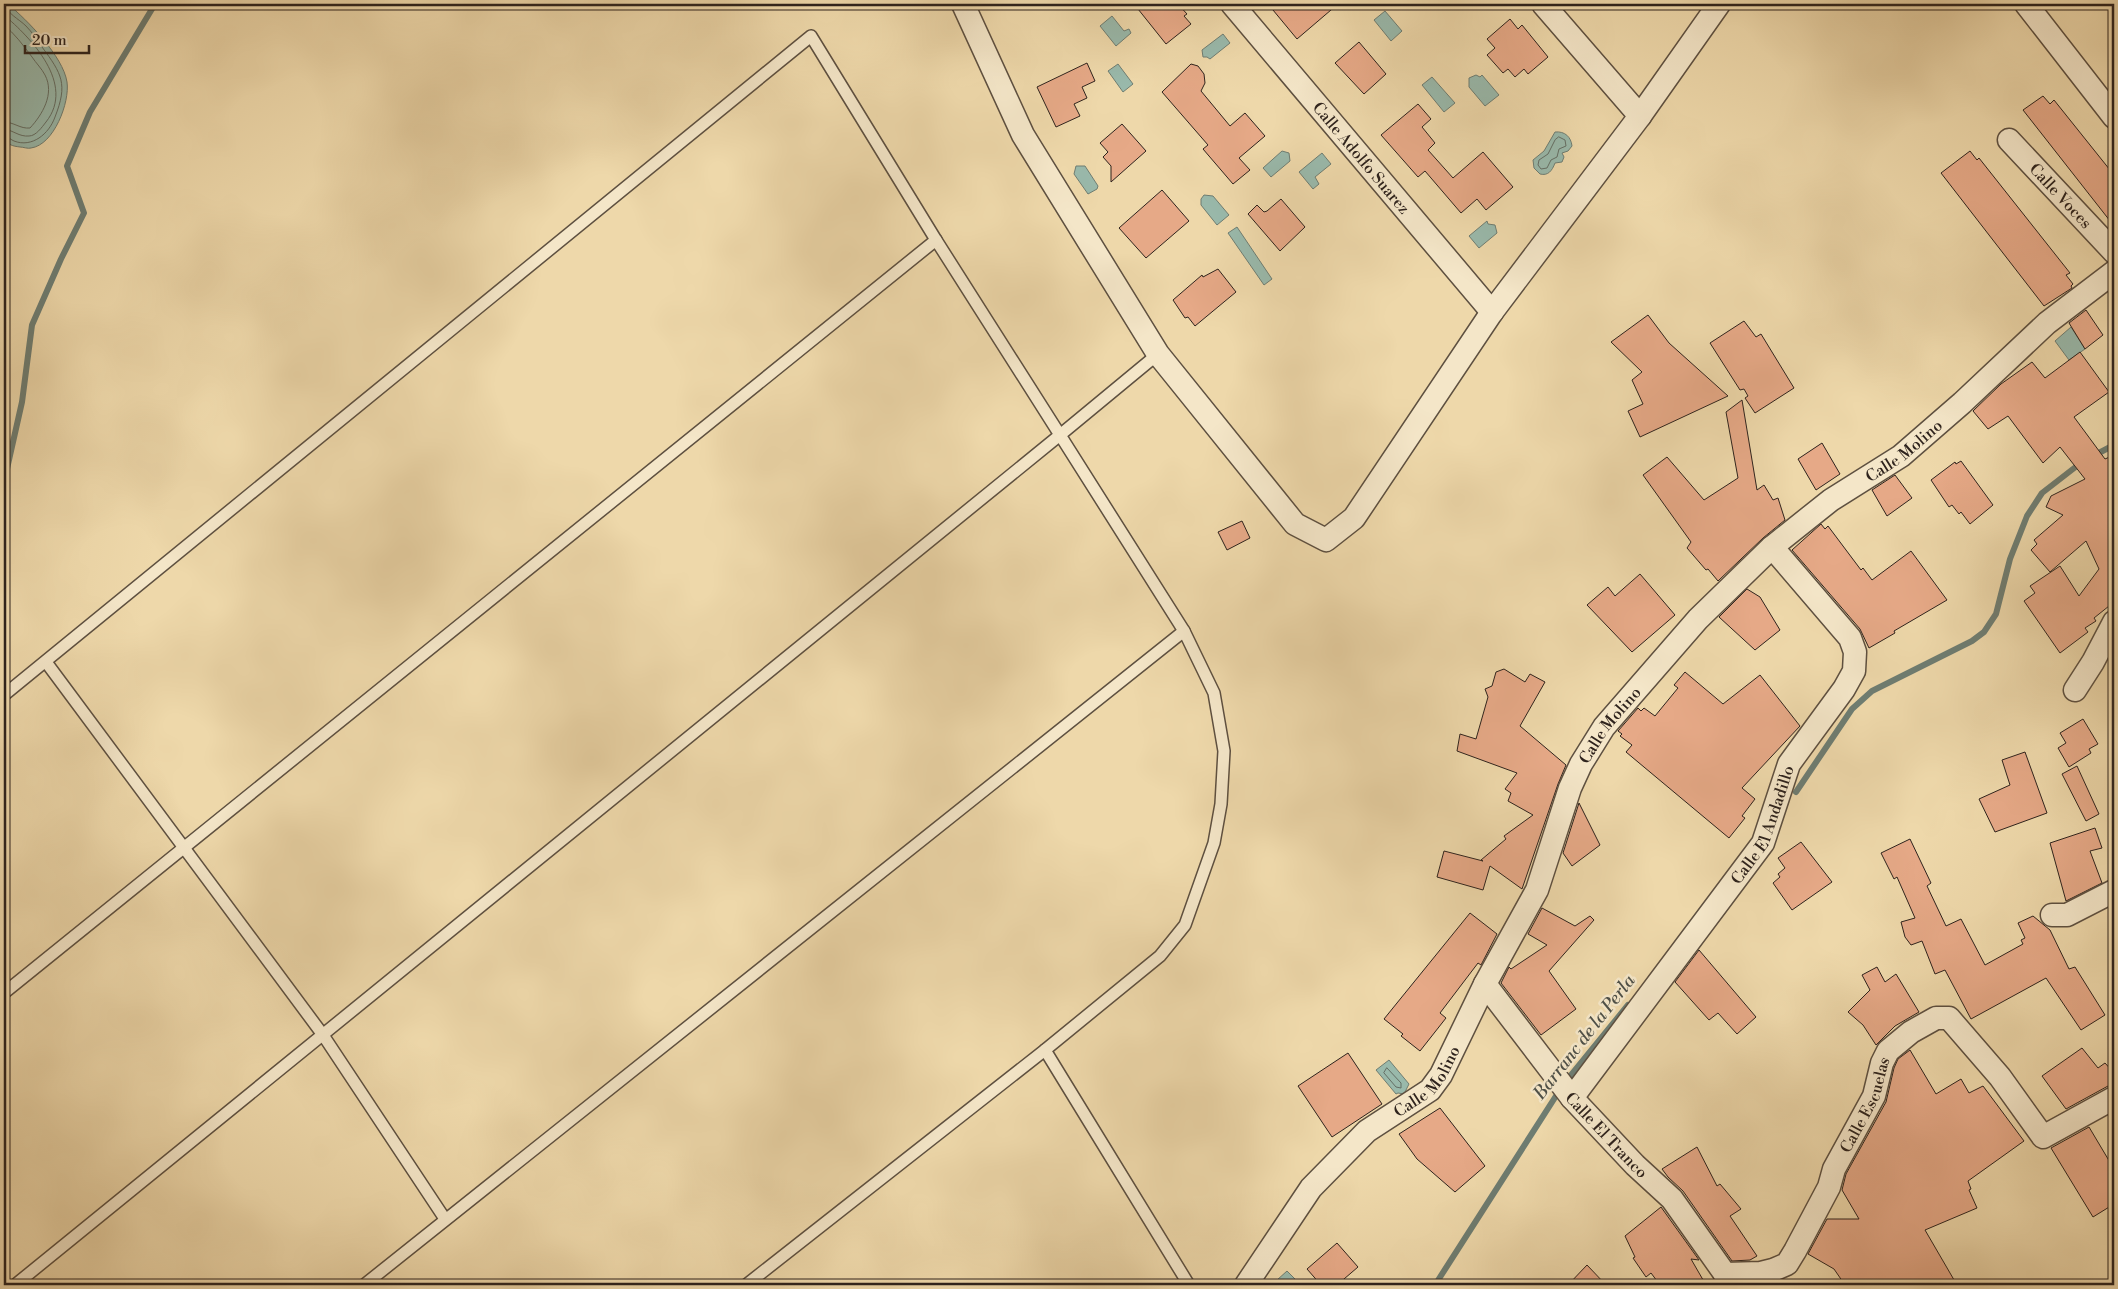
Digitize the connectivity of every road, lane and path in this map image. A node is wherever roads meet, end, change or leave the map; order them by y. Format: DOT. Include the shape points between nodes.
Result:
graph roads {
  1 [pos="962,4"];
  2 [pos="1232,4"];
  3 [pos="1543,4"];
  4 [pos="1719,4"];
  5 [pos="2026,4"];
  6 [pos="1640,116"];
  7 [pos="2114,117"];
  8 [pos="2009,140"];
  9 [pos="936,240"];
  10 [pos="2114,252"];
  11 [pos="2114,272"];
  12 [pos="1492,312"];
  13 [pos="1158,354"];
  14 [pos="1060,434"];
  15 [pos="1772,547"];
  16 [pos="2114,622"];
  17 [pos="1184,631"];
  18 [pos="46,662"];
  19 [pos="2075,690"];
  20 [pos="4,695"];
  21 [pos="185,848"];
  22 [pos="2114,891"];
  23 [pos="2052,915"];
  24 [pos="1485,984"];
  25 [pos="4,993"];
  26 [pos="324,1035"];
  27 [pos="1044,1050"];
  28 [pos="1572,1098"];
  29 [pos="2114,1098"];
  30 [pos="445,1219"];
  31 [pos="1726,1280"];
  32 [pos="15,1285"];
  33 [pos="364,1285"];
  34 [pos="746,1285"];
  35 [pos="1189,1285"];
  36 [pos="1246,1285"];
  1 -- 13 [label="street" via="1023,136"];
  2 -- 12 [label="street, Calle Adolfo Suarez"];
  3 -- 6 [label="street"];
  4 -- 6 [label="street"];
  5 -- 7 [label="street"];
  6 -- 12 [label="street"];
  8 -- 10 [label="street, Calle Voces"];
  9 -- 14 [label="lane"];
  9 -- 18 [label="lane" via="812,36"];
  9 -- 21 [label="lane"];
  11 -- 15 [label="street, Calle Molino" via="2047,323 1901,456 1831,500"];
  12 -- 13 [label="street" via="1354,518 1326,540 1295,524"];
  13 -- 14 [label="lane"];
  14 -- 17 [label="lane"];
  14 -- 26 [label="lane"];
  15 -- 24 [label="street, Calle Molino" via="1698,619 1604,727 1570,788 1537,890"];
  15 -- 28 [label="street, Calle El Andadillo" via="1850,638 1855,652 1854,671 1789,764 1763,843"];
  16 -- 19 [label="street"];
  17 -- 27 [label="lane" via="1214,693 1224,751 1221,804 1214,843 1201,883 1185,925 1160,956"];
  17 -- 30 [label="lane"];
  18 -- 20 [label="lane"];
  18 -- 21 [label="lane"];
  21 -- 25 [label="lane"];
  21 -- 26 [label="lane"];
  22 -- 23 [label="street" via="2067,915"];
  24 -- 28 [label="street, Calle El Tranco"];
  24 -- 36 [label="street, Calle Molino" via="1441,1075 1430,1090 1367,1131 1344,1153 1300,1203"];
  26 -- 30 [label="lane"];
  26 -- 32 [label="lane"];
  27 -- 34 [label="lane"];
  27 -- 35 [label="lane"];
  28 -- 31 [label="street, Calle El Tranco" via="1672,1199"];
  29 -- 31 [label="street, Calle Escuelas" via="2044,1137 2000,1077 1949,1018 1936,1018 1911,1032 1888,1051 1874,1096 1787,1264"];
  30 -- 33 [label="lane"];
}
